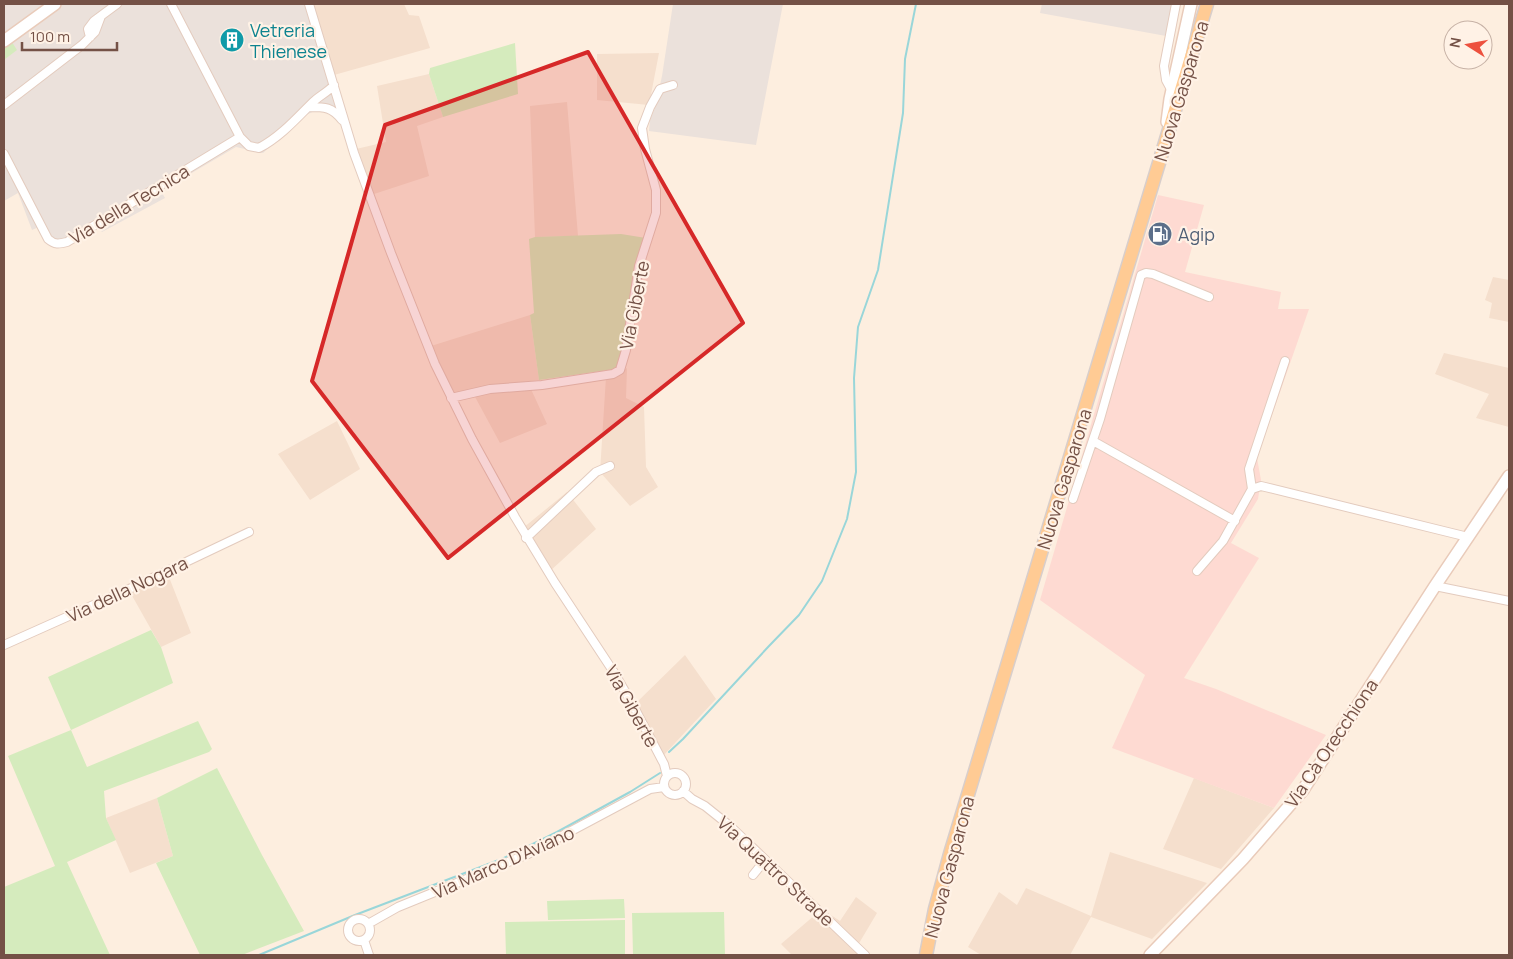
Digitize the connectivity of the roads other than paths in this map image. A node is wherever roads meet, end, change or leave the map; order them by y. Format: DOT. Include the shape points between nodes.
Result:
graph roads {
  1 [pos="54,4"];
  2 [pos="117,4"];
  3 [pos="171,4"];
  4 [pos="310,4"];
  5 [pos="1176,4"];
  6 [pos="1191,4"];
  7 [pos="1207,4"];
  8 [pos="4,41"];
  9 [pos="334,85"];
  10 [pos="674,85"];
  11 [pos="1172,90"];
  12 [pos="322,95"];
  13 [pos="338,97"];
  14 [pos="4,105"];
  15 [pos="309,107"];
  16 [pos="324,107"];
  17 [pos="344,121"];
  18 [pos="240,138"];
  19 [pos="4,154"];
  20 [pos="1152,188"];
  21 [pos="1209,297"];
  22 [pos="1285,361"];
  23 [pos="451,398"];
  24 [pos="1084,413"];
  25 [pos="1100,419"];
  26 [pos="1093,441"];
  27 [pos="610,466"];
  28 [pos="1509,476"];
  29 [pos="1252,488"];
  30 [pos="1073,499"];
  31 [pos="1235,522"];
  32 [pos="249,532"];
  33 [pos="1468,537"];
  34 [pos="526,538"];
  35 [pos="1197,571"];
  36 [pos="1436,586"];
  37 [pos="1509,602"];
  38 [pos="4,645"];
  39 [pos="667,776"];
  40 [pos="664,786"];
  41 [pos="682,791"];
  42 [pos="765,860"];
  43 [pos="753,875"];
  44 [pos="368,924"];
  45 [pos="364,940"];
  46 [pos="369,955"];
  47 [pos="865,955"];
  48 [pos="926,955"];
  49 [pos="1150,955"];
  1 -- 8 [label="main road"];
  2 -- 14 [label="street" via="101,16 94,32 82,45"];
  3 -- 18 [label="street"];
  4 -- 9 [label="street, Via Giberte"];
  5 -- 11 [label="street" via="1164,66 1166,80"];
  6 -- 11 [label="main road"];
  7 -- 20 [label="main road, Nuova Gasparona"];
  9 -- 12 [label="street"];
  9 -- 13 [label="street, Via Giberte"];
  10 -- 23 [label="street, Via Giberte" via="660,89 642,128 656,190 656,213 639,266 620,370 613,374 490,389"];
  11 -- 20 [label="main road"];
  12 -- 13 [label="street"];
  12 -- 15 [label="street"];
  13 -- 16 [label="street"];
  13 -- 17 [label="street, Via Giberte"];
  15 -- 16 [label="street"];
  15 -- 18 [label="street" via="259,148 248,146"];
  16 -- 17 [label="street" via="336,112"];
  17 -- 23 [label="street, Via Giberte" via="391,253"];
  18 -- 19 [label="street, Via della Tecnica" via="59,244 48,239"];
  20 -- 24 [label="main road, Nuova Gasparona"];
  21 -- 25 [label="street" via="1153,274 1141,275"];
  22 -- 29 [label="street" via="1249,468"];
  23 -- 34 [label="street, Via Giberte"];
  24 -- 25 [label="street"];
  24 -- 48 [label="main road, Nuova Gasparona" via="944,872"];
  25 -- 26 [label="street"];
  26 -- 30 [label="street"];
  26 -- 31 [label="street"];
  27 -- 34 [label="street" via="596,472"];
  28 -- 33 [label="main road, Via Cà Orecchiona"];
  29 -- 31 [label="street"];
  29 -- 33 [label="street" via="1261,486"];
  31 -- 35 [label="street"];
  32 -- 38 [label="street, Via della Nogara"];
  33 -- 36 [label="main road, Via Cà Orecchiona"];
  34 -- 39 [label="street, Via Giberte" via="620,682 664,764"];
  36 -- 37 [label="street"];
  36 -- 49 [label="main road, Via Cà Orecchiona" via="1303,790 1243,859"];
  39 -- 40 [label="street"];
  39 -- 41 [label="street" via="681,775 686,784"];
  40 -- 41 [label="street" via="674,794"];
  40 -- 44 [label="street, Via Marco D'Aviano" via="650,790 528,854 398,907"];
  41 -- 42 [label="street, Via Quattro Strade" via="730,826"];
  42 -- 43 [label="street"];
  42 -- 47 [label="street, Via Quattro Strade"];
  44 -- 45 [label="street" via="370,932"];
  44 -- 45 [label="street" via="357,919 348,926 350,937 356,941"];
  45 -- 46 [label="street"];
}
